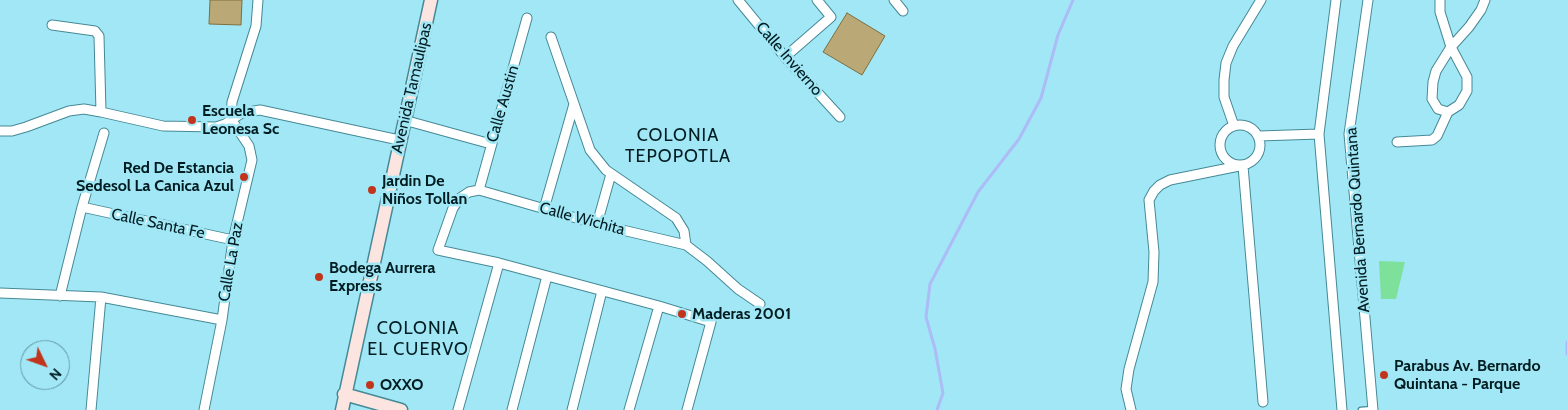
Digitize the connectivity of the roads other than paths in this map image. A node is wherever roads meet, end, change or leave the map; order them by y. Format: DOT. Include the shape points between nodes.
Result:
graph roads {
  1 [pos="258,0"];
  2 [pos="431,0"];
  3 [pos="738,0"];
  4 [pos="817,0"];
  5 [pos="894,0"];
  6 [pos="1261,0"];
  7 [pos="1336,0"];
  8 [pos="1368,0"];
  9 [pos="1440,0"];
  10 [pos="1484,0"];
  11 [pos="903,11"];
  12 [pos="527,18"];
  13 [pos="52,25"];
  14 [pos="551,37"];
  15 [pos="1451,46"];
  16 [pos="785,57"];
  17 [pos="574,104"];
  18 [pos="101,112"];
  19 [pos="1448,112"];
  20 [pos="840,117"];
  21 [pos="231,119"];
  22 [pos="404,120"];
  23 [pos="1234,126"];
  24 [pos="0,131"];
  25 [pos="104,133"];
  26 [pos="1319,134"];
  27 [pos="1259,136"];
  28 [pos="400,140"];
  29 [pos="1397,142"];
  30 [pos="491,144"];
  31 [pos="1241,166"];
  32 [pos="611,174"];
  33 [pos="479,190"];
  34 [pos="82,207"];
  35 [pos="544,210"];
  36 [pos="597,224"];
  37 [pos="233,240"];
  38 [pos="686,245"];
  39 [pos="499,263"];
  40 [pos="546,276"];
  41 [pos="602,291"];
  42 [pos="0,293"];
  43 [pos="60,296"];
  44 [pos="101,297"];
  45 [pos="760,304"];
  46 [pos="659,306"];
  47 [pos="222,320"];
  48 [pos="344,394"];
  49 [pos="1263,402"];
  50 [pos="91,410"];
  51 [pos="204,410"];
  52 [pos="342,410"];
  53 [pos="401,410"];
  54 [pos="458,410"];
  55 [pos="512,410"];
  56 [pos="572,410"];
  57 [pos="629,410"];
  58 [pos="687,410"];
  59 [pos="1131,410"];
  60 [pos="1342,410"];
  61 [pos="1361,410"];
  62 [pos="1373,410"];
  1 -- 21 [label="street" via="256,26 232,102"];
  2 -- 22 [label="street, Avenida Tamaulipas"];
  3 -- 16 [label="street, Calle Invierno"];
  4 -- 16 [label="street" via="831,17"];
  5 -- 11 [label="street"];
  6 -- 23 [label="street" via="1226,63 1224,97"];
  7 -- 26 [label="street, Avenida Bernardo Quintana"];
  8 -- 62 [label="street, Avenida Bernardo Quintana" via="1349,134"];
  9 -- 15 [label="street" via="1440,12"];
  10 -- 15 [label="street" via="1469,27"];
  12 -- 30 [label="street, Calle Austin"];
  13 -- 18 [label="street" via="95,31 99,36"];
  14 -- 17 [label="street"];
  15 -- 19 [label="street" via="1467,77 1467,91 1459,105"];
  15 -- 19 [label="street" via="1432,82 1432,99 1438,109"];
  16 -- 20 [label="street, Calle Invierno"];
  17 -- 32 [label="street" via="590,150"];
  17 -- 35 [label="street"];
  18 -- 21 [label="street" via="163,126 216,127"];
  18 -- 24 [label="street" via="68,110 26,127"];
  19 -- 29 [label="street" via="1432,140"];
  21 -- 28 [label="street" via="260,110"];
  21 -- 37 [label="street, Calle La Paz" via="252,153"];
  22 -- 28 [label="street, Avenida Tamaulipas"];
  22 -- 30 [label="street"];
  23 -- 27 [label="street" via="1248,126"];
  23 -- 31 [label="street" via="1222,136 1221,152 1231,164"];
  25 -- 34 [label="street"];
  26 -- 27 [label="street"];
  26 -- 60 [label="street, Avenida Bernardo Quintana"];
  27 -- 31 [label="street" via="1258,155 1249,164"];
  28 -- 48 [label="street, Avenida Tamaulipas"];
  30 -- 33 [label="street, Calle Austin"];
  31 -- 49 [label="street"];
  31 -- 59 [label="street" via="1170,180 1160,185 1149,200 1153,282 1129,369 1126,389"];
  32 -- 36 [label="street"];
  32 -- 38 [label="street" via="676,218 684,232"];
  33 -- 35 [label="street, Calle Wichita"];
  33 -- 39 [label="street" via="460,198 453,208 438,250"];
  34 -- 37 [label="street, Calle Santa Fe"];
  34 -- 43 [label="street"];
  35 -- 36 [label="street, Calle Wichita"];
  36 -- 38 [label="street, Calle Wichita"];
  37 -- 47 [label="street, Calle La Paz"];
  38 -- 45 [label="street"];
  39 -- 40 [label="street"];
  39 -- 54 [label="street"];
  40 -- 41 [label="street"];
  40 -- 55 [label="street"];
  41 -- 46 [label="street"];
  41 -- 56 [label="street"];
  42 -- 43 [label="street"];
  43 -- 44 [label="street"];
  44 -- 47 [label="street"];
  44 -- 50 [label="street"];
  46 -- 57 [label="street"];
  46 -- 58 [label="street" via="711,322"];
  47 -- 51 [label="street, Calle La Paz"];
  48 -- 52 [label="street, Avenida Tamaulipas"];
  48 -- 53 [label="street"];
  61 -- 62 [label="lane"];
}
